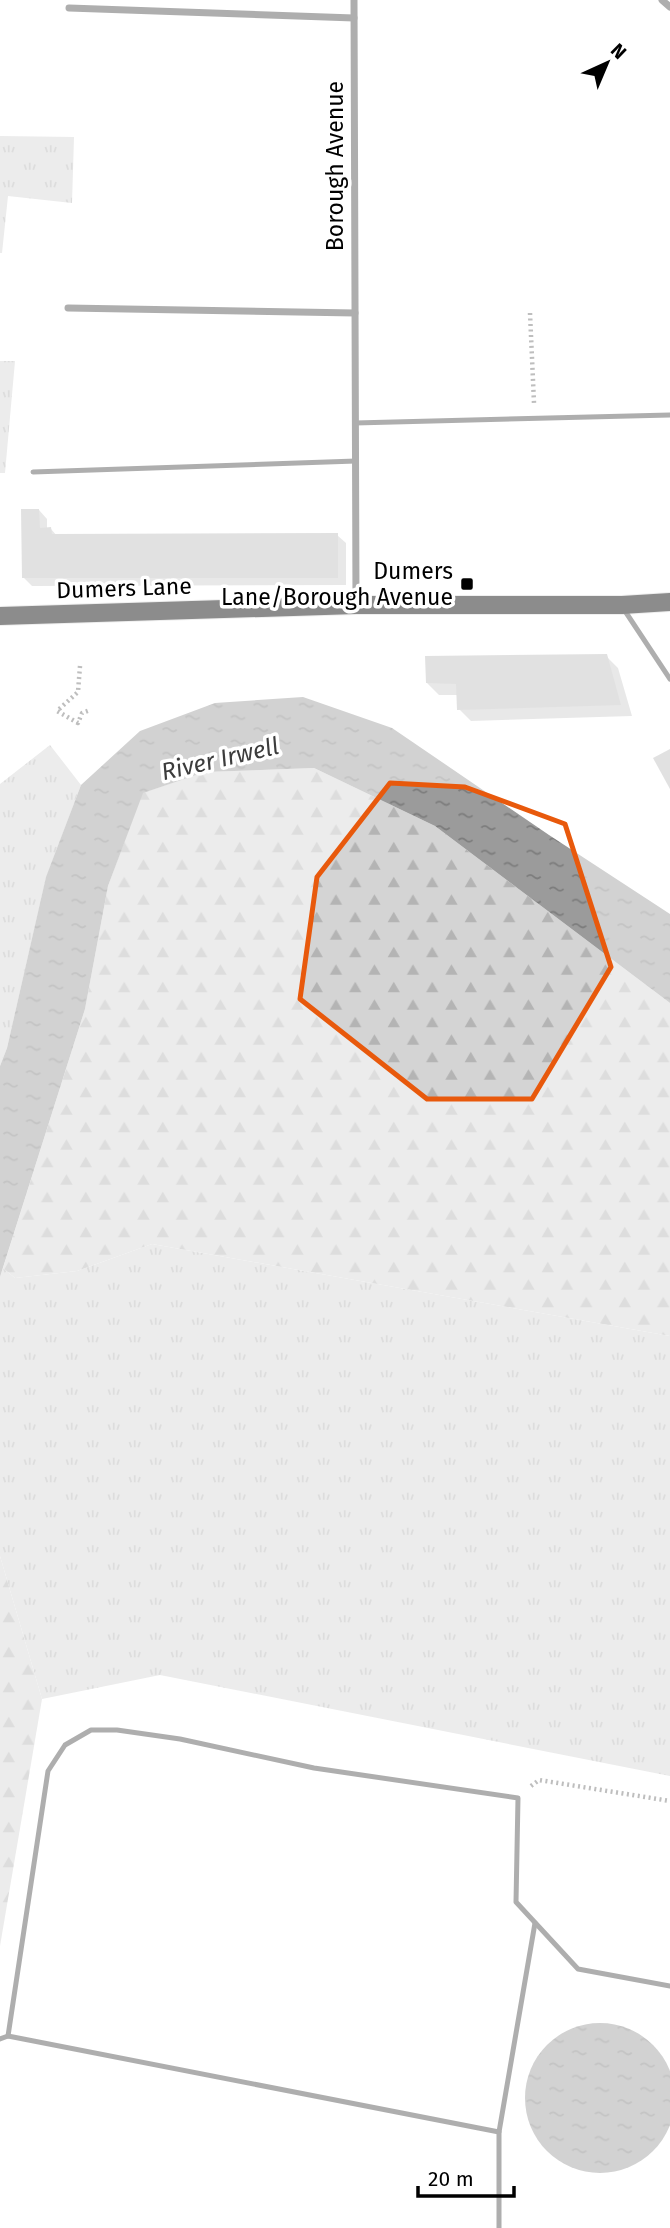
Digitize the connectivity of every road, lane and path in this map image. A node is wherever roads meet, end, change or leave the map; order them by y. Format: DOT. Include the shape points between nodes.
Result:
graph roads {
  1 [pos="354,0"];
  2 [pos="662,0"];
  3 [pos="670,7"];
  4 [pos="69,8"];
  5 [pos="354,18"];
  6 [pos="68,308"];
  7 [pos="355,313"];
  8 [pos="530,313"];
  9 [pos="670,415"];
  10 [pos="535,418"];
  11 [pos="355,423"];
  12 [pos="356,461"];
  13 [pos="33,472"];
  14 [pos="670,602"];
  15 [pos="356,605"];
  16 [pos="621,605"];
  17 [pos="0,616"];
  18 [pos="80,666"];
  19 [pos="670,679"];
  20 [pos="90,710"];
  21 [pos="518,1798"];
  22 [pos="670,1801"];
  23 [pos="535,1922"];
  24 [pos="670,1986"];
  25 [pos="8,2036"];
  26 [pos="0,2039"];
  27 [pos="499,2133"];
  28 [pos="499,2228"];
  1 -- 5 [label="street, Borough Avenue"];
  2 -- 3 [label="street"];
  4 -- 5 [label="street"];
  5 -- 7 [label="street, Borough Avenue"];
  6 -- 7 [label="street"];
  7 -- 11 [label="street, Borough Avenue"];
  8 -- 10 [label="path"];
  9 -- 10 [label="lane"];
  10 -- 11 [label="lane"];
  11 -- 12 [label="street, Borough Avenue"];
  12 -- 13 [label="lane"];
  12 -- 15 [label="street, Borough Avenue"];
  14 -- 16 [label="main road, Dumers Lane"];
  15 -- 16 [label="main road, Dumers Lane"];
  15 -- 17 [label="main road, Dumers Lane"];
  16 -- 19 [label="lane"];
  18 -- 20 [label="path" via="78,692 57,711 78,723 82,713"];
  21 -- 22 [label="path" via="539,1780"];
  21 -- 23 [label="lane" via="516,1902"];
  21 -- 25 [label="lane" via="314,1768 180,1739 91,1730 65,1745 48,1771"];
  23 -- 24 [label="lane" via="578,1969"];
  23 -- 27 [label="lane"];
  25 -- 26 [label="lane"];
  25 -- 27 [label="lane"];
  27 -- 28 [label="lane"];
}
